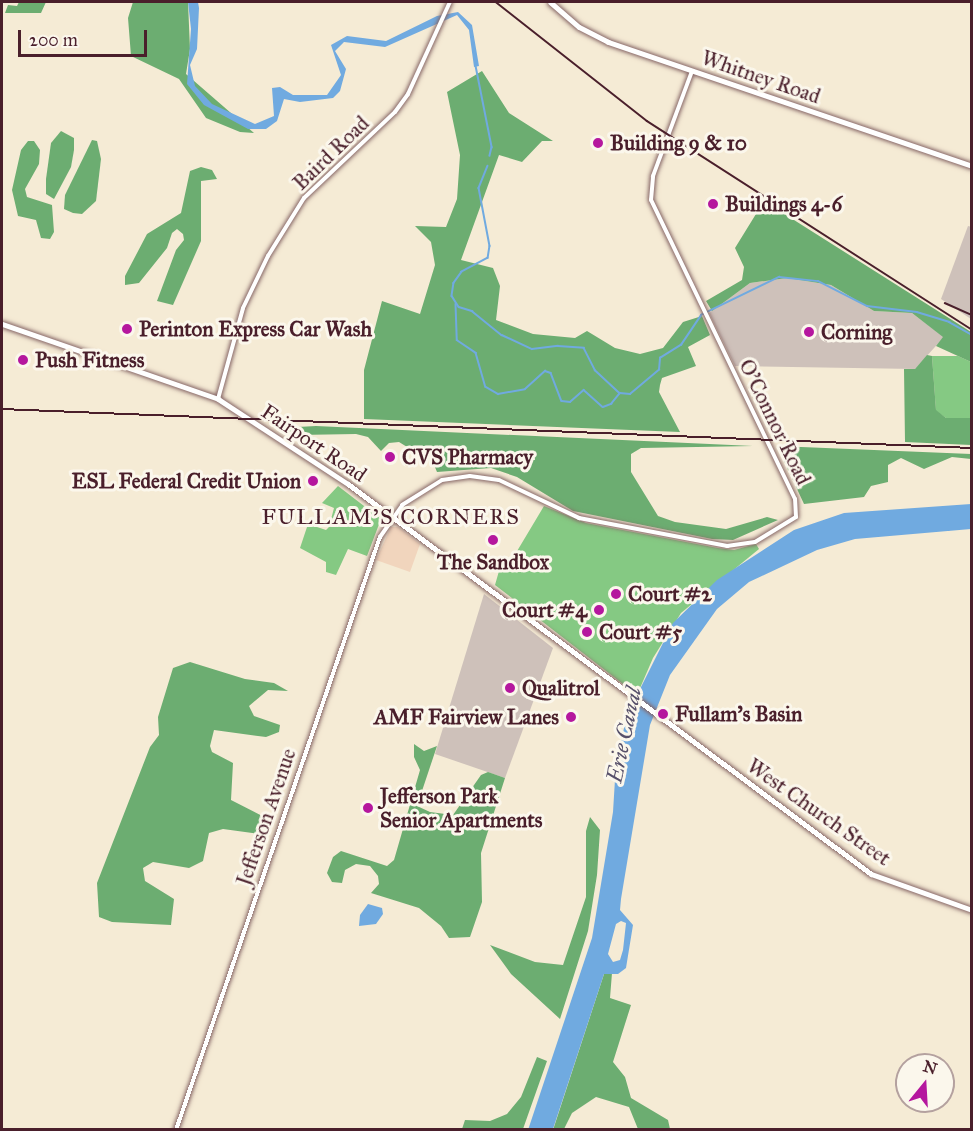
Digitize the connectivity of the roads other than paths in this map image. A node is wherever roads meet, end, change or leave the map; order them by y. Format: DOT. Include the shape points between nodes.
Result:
graph roads {
  1 [pos="450,2"];
  2 [pos="550,2"];
  3 [pos="692,71"];
  4 [pos="972,166"];
  5 [pos="2,324"];
  6 [pos="218,399"];
  7 [pos="392,517"];
  8 [pos="660,717"];
  9 [pos="972,910"];
  10 [pos="176,1130"];
  1 -- 6 [label="street, Baird Road" via="412,89 395,112 304,198 268,256 243,308"];
  2 -- 3 [label="main road, Whitney Road" via="571,22 596,37"];
  3 -- 4 [label="main road, Whitney Road"];
  3 -- 7 [label="street, O'Connor Road" via="653,176 651,195 795,499 797,513 789,524 755,542 727,546 579,518 499,480 470,476 426,488"];
  5 -- 6 [label="main road, Fairport Road"];
  6 -- 7 [label="main road, Fairport Road" via="304,453"];
  7 -- 8 [label="main road, Fairport Road"];
  7 -- 10 [label="street, Jefferson Avenue" via="380,537 358,596"];
  8 -- 9 [label="main road, West Church Street" via="871,874"];
}
